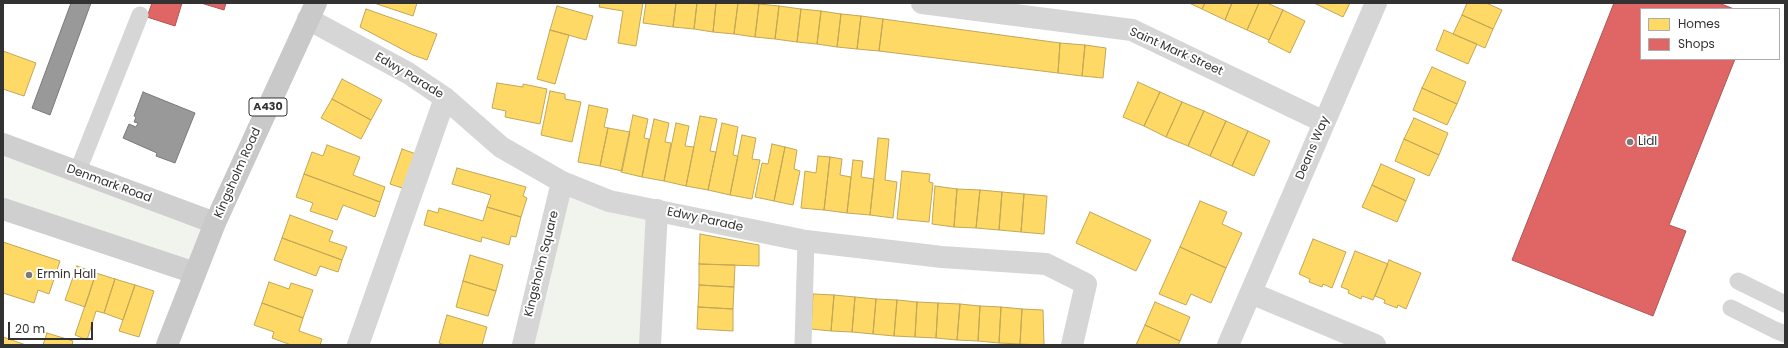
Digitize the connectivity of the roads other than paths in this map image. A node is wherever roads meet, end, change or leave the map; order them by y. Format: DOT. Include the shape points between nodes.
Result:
graph roads {
  1 [pos="922,3"];
  2 [pos="1376,3"];
  3 [pos="312,11"];
  4 [pos="140,15"];
  5 [pos="445,98"];
  6 [pos="1324,122"];
  7 [pos="3,144"];
  8 [pos="77,173"];
  9 [pos="562,182"];
  10 [pos="3,209"];
  11 [pos="658,210"];
  12 [pos="215,223"];
  13 [pos="806,241"];
  14 [pos="196,273"];
  15 [pos="1738,281"];
  16 [pos="1251,293"];
  17 [pos="1785,304"];
  18 [pos="1731,308"];
  19 [pos="1785,334"];
  20 [pos="1363,343"];
  21 [pos="167,345"];
  22 [pos="358,345"];
  23 [pos="523,345"];
  24 [pos="650,345"];
  25 [pos="803,345"];
  26 [pos="1072,345"];
  27 [pos="1228,345"];
  1 -- 6 [label="street, Saint Mark Street" via="1132,30"];
  2 -- 6 [label="street, Deans Way"];
  3 -- 5 [label="street, Edwy Parade"];
  3 -- 12 [label="main road, Kingsholm Road / A430"];
  4 -- 8 [label="lane"];
  5 -- 9 [label="street, Edwy Parade" via="501,147"];
  5 -- 22 [label="street"];
  6 -- 16 [label="street, Deans Way"];
  7 -- 8 [label="street, Denmark Road"];
  8 -- 12 [label="street, Denmark Road"];
  9 -- 11 [label="street, Edwy Parade" via="608,201"];
  9 -- 23 [label="street, Kingsholm Square"];
  10 -- 14 [label="street"];
  11 -- 13 [label="street, Edwy Parade"];
  11 -- 24 [label="street"];
  12 -- 14 [label="main road, Kingsholm Road / A430"];
  13 -- 25 [label="lane"];
  13 -- 26 [label="street, Edwy Parade" via="942,257 1046,264 1086,284"];
  14 -- 21 [label="main road, Kingsholm Road / A430"];
  15 -- 17 [label="lane"];
  16 -- 20 [label="street"];
  16 -- 27 [label="street, Deans Way"];
  18 -- 19 [label="lane"];
}
